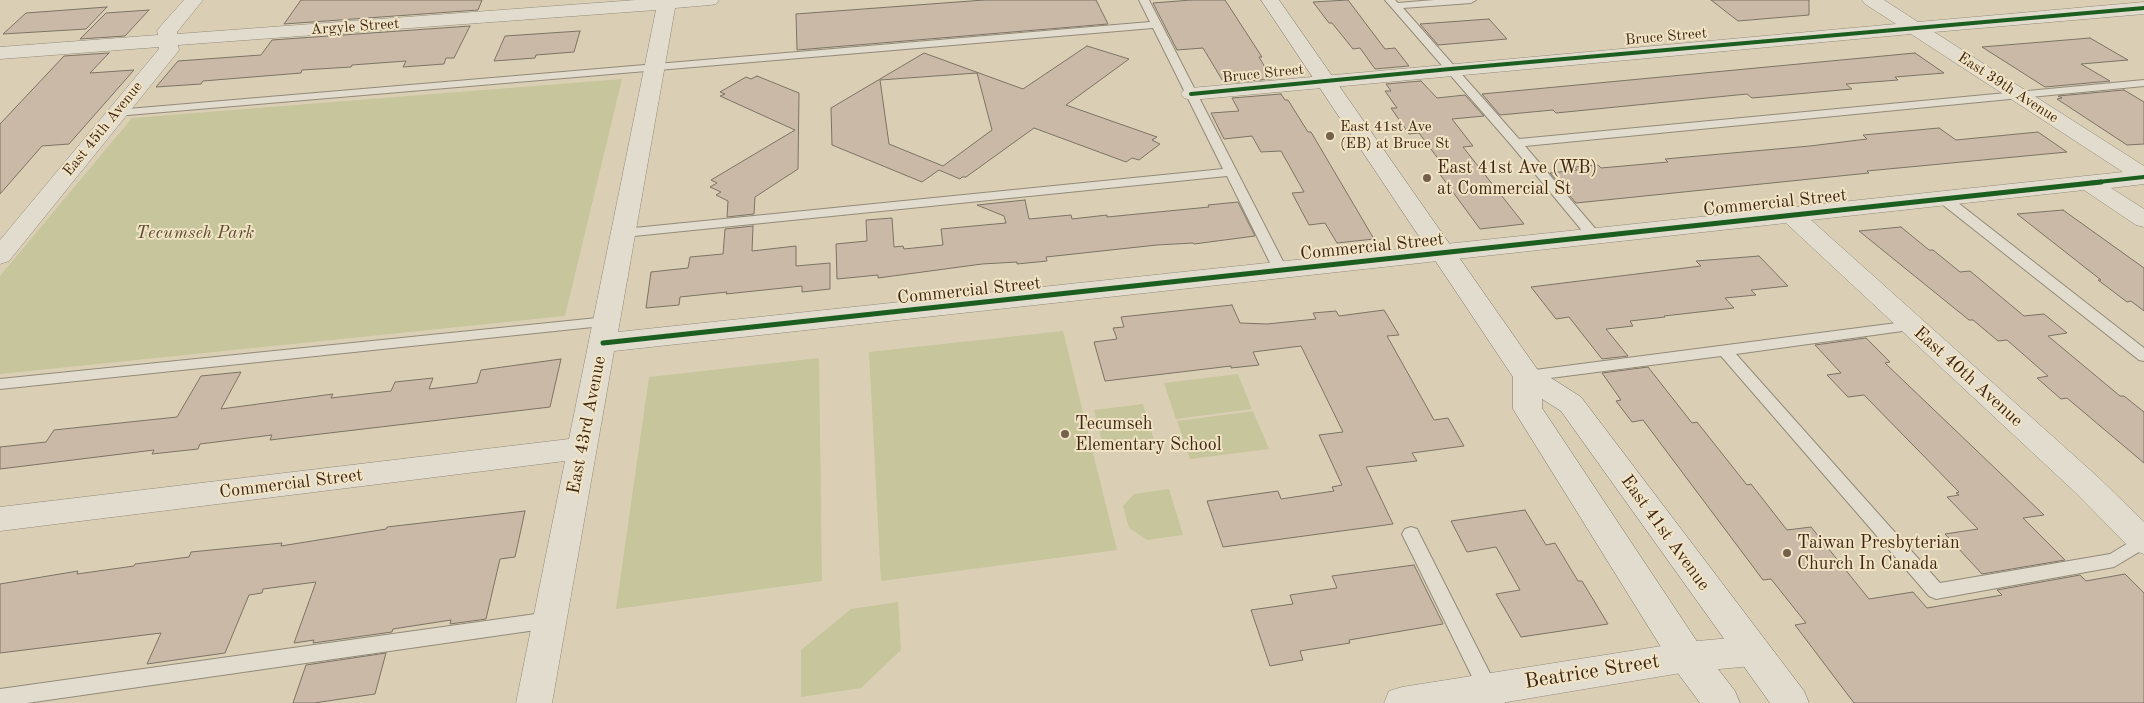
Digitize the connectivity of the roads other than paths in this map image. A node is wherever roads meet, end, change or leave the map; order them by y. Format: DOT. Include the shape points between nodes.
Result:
graph roads {
  1 [pos="194,0"];
  2 [pos="710,0"];
  3 [pos="1144,0"];
  4 [pos="1270,0"];
  5 [pos="1471,0"];
  6 [pos="1871,0"];
  7 [pos="666,2"];
  8 [pos="1393,3"];
  9 [pos="2144,8"];
  10 [pos="1157,25"];
  11 [pos="1916,28"];
  12 [pos="168,41"];
  13 [pos="23,51"];
  14 [pos="0,53"];
  15 [pos="654,68"];
  16 [pos="1450,69"];
  17 [pos="0,74"];
  18 [pos="1325,81"];
  19 [pos="2144,83"];
  20 [pos="1191,94"];
  21 [pos="2019,95"];
  22 [pos="116,113"];
  23 [pos="1516,143"];
  24 [pos="1231,172"];
  25 [pos="2144,176"];
  26 [pos="2088,183"];
  27 [pos="1943,198"];
  28 [pos="1791,215"];
  29 [pos="2144,220"];
  30 [pos="624,233"];
  31 [pos="1594,236"];
  32 [pos="1443,253"];
  33 [pos="0,256"];
  34 [pos="1281,271"];
  35 [pos="1912,326"];
  36 [pos="605,333"];
  37 [pos="1725,351"];
  38 [pos="2144,356"];
  39 [pos="1527,376"];
  40 [pos="0,384"];
  41 [pos="582,448"];
  42 [pos="0,519"];
  43 [pos="1410,534"];
  44 [pos="2143,541"];
  45 [pos="550,620"];
  46 [pos="1752,651"];
  47 [pos="1687,657"];
  48 [pos="1492,696"];
  49 [pos="0,698"];
  50 [pos="534,703"];
  51 [pos="1402,703"];
  52 [pos="1722,703"];
  53 [pos="1791,703"];
  1 -- 12 [label="street, East 45th Avenue" via="167,31"];
  2 -- 7 [label="street, Argyle Street"];
  3 -- 10 [label="lane"];
  4 -- 18 [label="street, East 41st Avenue"];
  5 -- 8 [label="lane"];
  6 -- 11 [label="street, East 39th Avenue"];
  7 -- 12 [label="street, Argyle Street"];
  7 -- 15 [label="street, East 43rd Avenue"];
  8 -- 16 [label="lane"];
  9 -- 11 [label="street, Bruce Street"];
  10 -- 15 [label="lane"];
  10 -- 20 [label="lane"];
  11 -- 16 [label="street, Bruce Street"];
  11 -- 21 [label="street, East 39th Avenue"];
  12 -- 13 [label="street, Argyle Street"];
  12 -- 22 [label="street, East 45th Avenue" via="169,50"];
  13 -- 14 [label="street, Argyle Street"];
  13 -- 17 [label="street"];
  15 -- 22 [label="lane"];
  15 -- 30 [label="street, East 43rd Avenue"];
  16 -- 18 [label="street, Bruce Street"];
  16 -- 23 [label="lane"];
  18 -- 20 [label="street, Bruce Street"];
  18 -- 32 [label="street, East 41st Avenue"];
  19 -- 21 [label="lane"];
  20 -- 24 [label="lane"];
  21 -- 23 [label="lane"];
  21 -- 25 [label="street, East 39th Avenue"];
  22 -- 33 [label="street, East 45th Avenue"];
  23 -- 31 [label="lane"];
  24 -- 30 [label="lane"];
  24 -- 34 [label="lane"];
  25 -- 26 [label="street, Commercial Street"];
  26 -- 27 [label="street, Commercial Street"];
  26 -- 29 [label="street"];
  27 -- 28 [label="street, Commercial Street"];
  27 -- 38 [label="lane"];
  28 -- 31 [label="street, Commercial Street"];
  28 -- 35 [label="street, East 40th Avenue"];
  30 -- 36 [label="street, East 43rd Avenue"];
  31 -- 32 [label="street, Commercial Street"];
  32 -- 34 [label="street, Commercial Street"];
  32 -- 39 [label="street, East 41st Avenue"];
  34 -- 36 [label="street, Commercial Street"];
  35 -- 37 [label="lane"];
  35 -- 44 [label="street, East 40th Avenue" via="2080,478"];
  36 -- 40 [label="lane"];
  36 -- 41 [label="street, East 43rd Avenue"];
  37 -- 39 [label="lane"];
  37 -- 44 [label="lane" via="1936,590 2114,560"];
  39 -- 46 [label="street, East 41st Avenue" via="1571,404"];
  39 -- 47 [label="street" via="1528,409"];
  41 -- 42 [label="street, Commercial Street"];
  41 -- 45 [label="street, East 43rd Avenue"];
  43 -- 48 [label="lane"];
  45 -- 49 [label="lane"];
  45 -- 50 [label="street, East 43rd Avenue"];
  46 -- 47 [label="street, Beatrice Street"];
  46 -- 53 [label="street, East 41st Avenue"];
  47 -- 48 [label="street, Beatrice Street"];
  47 -- 52 [label="street"];
  48 -- 51 [label="street, Beatrice Street"];
}
